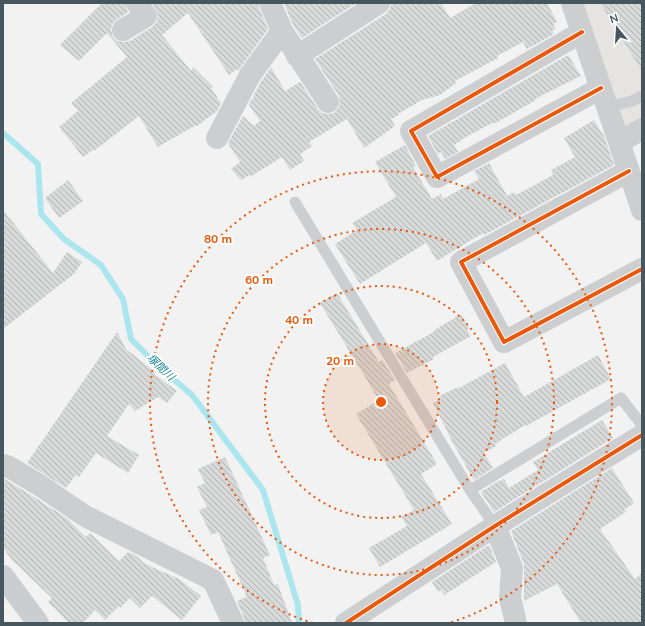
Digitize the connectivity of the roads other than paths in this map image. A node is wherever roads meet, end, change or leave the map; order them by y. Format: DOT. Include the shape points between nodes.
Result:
graph roads {
  1 [pos="137,3"];
  2 [pos="270,3"];
  3 [pos="379,3"];
  4 [pos="572,3"];
  5 [pos="123,30"];
  6 [pos="282,31"];
  7 [pos="582,32"];
  8 [pos="297,56"];
  9 [pos="642,96"];
  10 [pos="604,97"];
  11 [pos="328,102"];
  12 [pos="642,129"];
  13 [pos="216,138"];
  14 [pos="620,142"];
  15 [pos="629,171"];
  16 [pos="295,202"];
  17 [pos="641,203"];
  18 [pos="642,269"];
  19 [pos="642,425"];
  20 [pos="642,435"];
  21 [pos="3,465"];
  22 [pos="470,490"];
  23 [pos="495,526"];
  24 [pos="3,576"];
  25 [pos="38,623"];
  26 [pos="233,623"];
  27 [pos="346,623"];
  28 [pos="516,623"];
  1 -- 5 [label="street" via="146,16"];
  2 -- 6 [label="street"];
  3 -- 8 [label="street"];
  4 -- 7 [label="street"];
  6 -- 8 [label="street"];
  6 -- 13 [label="street" via="250,75"];
  7 -- 10 [label="street"];
  7 -- 10 [label="street" via="411,131 437,177"];
  8 -- 11 [label="street"];
  9 -- 10 [label="lane" via="632,101"];
  10 -- 14 [label="street"];
  12 -- 14 [label="street"];
  14 -- 15 [label="street"];
  15 -- 17 [label="street"];
  15 -- 18 [label="street" via="460,262 504,342"];
  16 -- 22 [label="lane"];
  19 -- 22 [label="lane" via="621,398"];
  20 -- 23 [label="street"];
  21 -- 26 [label="street" via="41,486 86,516 213,580"];
  22 -- 23 [label="lane"];
  23 -- 27 [label="street"];
  23 -- 28 [label="street" via="512,568 510,598"];
  24 -- 25 [label="street"];
}
